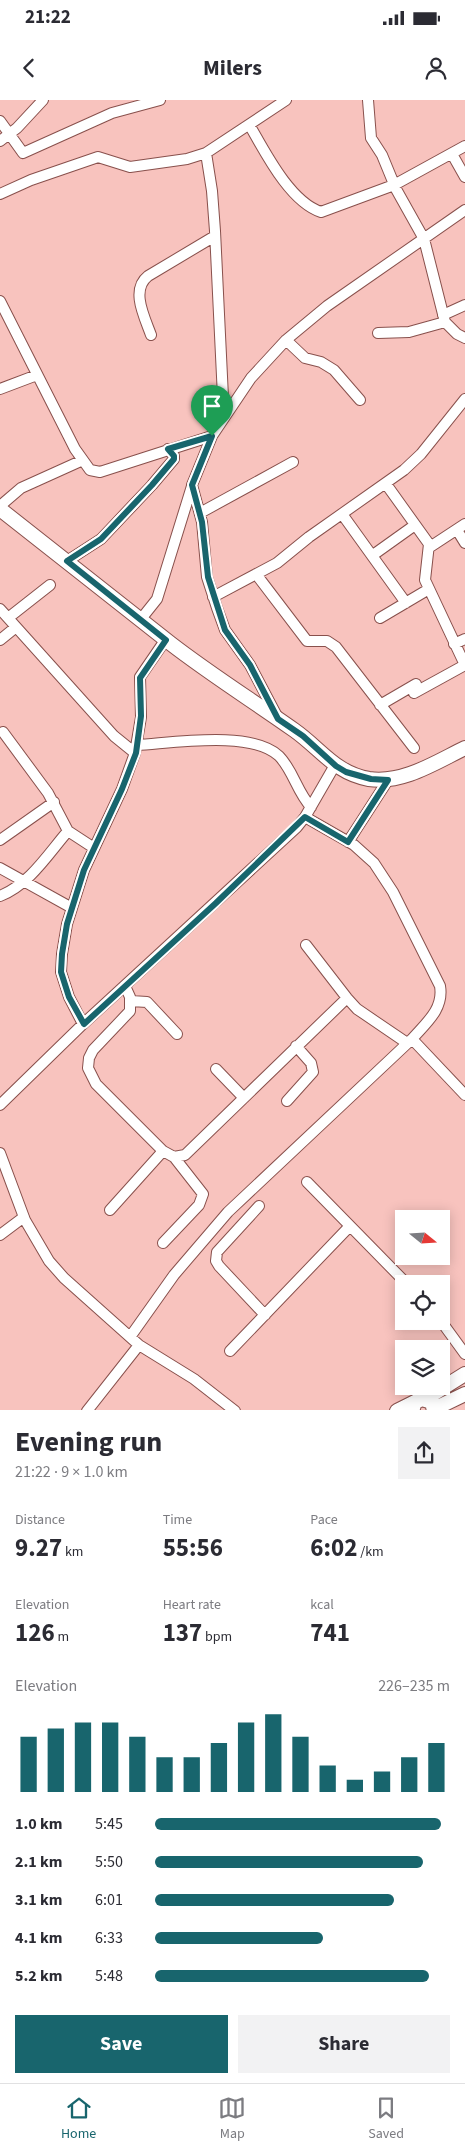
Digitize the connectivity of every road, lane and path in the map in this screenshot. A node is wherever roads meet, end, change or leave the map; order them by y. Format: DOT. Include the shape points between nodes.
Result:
graph roads {
  1 [pos="43,100"];
  2 [pos="160,100"];
  3 [pos="286,100"];
  4 [pos="368,100"];
  5 [pos="0,120"];
  6 [pos="250,126"];
  7 [pos="9,134"];
  8 [pos="0,141"];
  9 [pos="465,146"];
  10 [pos="206,154"];
  11 [pos="452,154"];
  12 [pos="465,177"];
  13 [pos="394,185"];
  14 [pos="0,194"];
  15 [pos="465,210"];
  16 [pos="215,236"];
  17 [pos="424,239"];
  18 [pos="0,301"];
  19 [pos="465,305"];
  20 [pos="444,318"];
  21 [pos="378,332"];
  22 [pos="151,335"];
  23 [pos="465,338"];
  24 [pos="286,340"];
  25 [pos="37,375"];
  26 [pos="0,389"];
  27 [pos="465,399"];
  28 [pos="360,400"];
  29 [pos="224,418"];
  30 [pos="212,436"];
  31 [pos="168,449"];
  32 [pos="83,460"];
  33 [pos="292,462"];
  34 [pos="386,484"];
  35 [pos="192,485"];
  36 [pos="0,508"];
  37 [pos="200,513"];
  38 [pos="342,514"];
  39 [pos="415,525"];
  40 [pos="461,527"];
  41 [pos="465,543"];
  42 [pos="430,547"];
  43 [pos="373,555"];
  44 [pos="67,561"];
  45 [pos="256,574"];
  46 [pos="50,585"];
  47 [pos="429,589"];
  48 [pos="213,597"];
  49 [pos="406,603"];
  50 [pos="0,609"];
  51 [pos="8,618"];
  52 [pos="380,618"];
  53 [pos="141,619"];
  54 [pos="16,627"];
  55 [pos="465,639"];
  56 [pos="0,640"];
  57 [pos="166,640"];
  58 [pos="454,644"];
  59 [pos="465,665"];
  60 [pos="380,705"];
  61 [pos="278,719"];
  62 [pos="3,732"];
  63 [pos="414,748"];
  64 [pos="465,748"];
  65 [pos="136,749"];
  66 [pos="335,765"];
  67 [pos="388,780"];
  68 [pos="54,802"];
  69 [pos="311,807"];
  70 [pos="305,817"];
  71 [pos="68,831"];
  72 [pos="0,840"];
  73 [pos="348,842"];
  74 [pos="94,848"];
  75 [pos="0,868"];
  76 [pos="24,881"];
  77 [pos="0,896"];
  78 [pos="72,908"];
  79 [pos="306,945"];
  80 [pos="125,986"];
  81 [pos="347,998"];
  82 [pos="131,1001"];
  83 [pos="84,1024"];
  84 [pos="177,1034"];
  85 [pos="410,1041"];
  86 [pos="296,1046"];
  87 [pos="216,1069"];
  88 [pos="465,1095"];
  89 [pos="244,1098"];
  90 [pos="287,1101"];
  91 [pos="0,1105"];
  92 [pos="163,1151"];
  93 [pos="0,1153"];
  94 [pos="174,1157"];
  95 [pos="307,1182"];
  96 [pos="260,1206"];
  97 [pos="110,1210"];
  98 [pos="24,1216"];
  99 [pos="349,1227"];
  100 [pos="0,1235"];
  101 [pos="163,1243"];
  102 [pos="398,1275"];
  103 [pos="265,1315"];
  104 [pos="448,1330"];
  105 [pos="130,1337"];
  106 [pos="139,1345"];
  107 [pos="230,1351"];
  108 [pos="465,1354"];
  109 [pos="465,1374"];
  110 [pos="465,1394"];
  111 [pos="424,1406"];
  112 [pos="87,1410"];
  113 [pos="235,1410"];
  114 [pos="397,1410"];
  1 -- 7 [label="street"];
  2 -- 7 [label="street" via="112,113 23,153"];
  3 -- 6 [label="street"];
  4 -- 13 [label="street" via="371,138"];
  5 -- 7 [label="street"];
  6 -- 10 [label="street"];
  6 -- 13 [label="street" via="278,173 299,198 316,210 325,212"];
  7 -- 8 [label="street"];
  9 -- 11 [label="street"];
  10 -- 14 [label="street" via="130,167 98,157"];
  10 -- 16 [label="street"];
  11 -- 12 [label="street"];
  11 -- 13 [label="street"];
  13 -- 17 [label="street"];
  15 -- 17 [label="street"];
  16 -- 22 [label="street" via="142,282 139,292"];
  16 -- 29 [label="street"];
  17 -- 20 [label="street"];
  17 -- 24 [label="street" via="327,306"];
  18 -- 25 [label="street"];
  19 -- 20 [label="street"];
  20 -- 21 [label="street" via="409,332"];
  20 -- 23 [label="street" via="457,334"];
  24 -- 28 [label="street" via="304,358 321,362 334,370"];
  24 -- 29 [label="street" via="251,378"];
  25 -- 26 [label="street"];
  25 -- 32 [label="street"];
  27 -- 34 [label="street" via="421,454"];
  29 -- 30 [label="street"];
  30 -- 31 [label="street"];
  30 -- 35 [label="street"];
  31 -- 32 [label="street" via="100,472 90,470"];
  31 -- 44 [label="street" via="174,459 152,485 101,539"];
  32 -- 36 [label="street" via="21,488"];
  33 -- 37 [label="street"];
  34 -- 38 [label="street"];
  34 -- 39 [label="street"];
  35 -- 37 [label="street"];
  35 -- 53 [label="street" via="157,599"];
  36 -- 44 [label="street"];
  37 -- 48 [label="street"];
  38 -- 43 [label="street"];
  38 -- 45 [label="street"];
  39 -- 42 [label="street"];
  39 -- 43 [label="street"];
  40 -- 41 [label="street"];
  40 -- 42 [label="street"];
  42 -- 47 [label="street" via="425,574"];
  43 -- 49 [label="street"];
  44 -- 53 [label="street"];
  45 -- 48 [label="street"];
  45 -- 60 [label="street" via="307,640 327,641 336,647"];
  46 -- 51 [label="street"];
  47 -- 49 [label="street"];
  47 -- 58 [label="street"];
  48 -- 61 [label="street" via="225,630 250,665"];
  49 -- 52 [label="street"];
  50 -- 51 [label="street"];
  51 -- 54 [label="street"];
  53 -- 57 [label="street"];
  54 -- 56 [label="street"];
  54 -- 65 [label="street" via="114,736"];
  55 -- 58 [label="street"];
  57 -- 61 [label="street"];
  57 -- 65 [label="street" via="140,678 141,716"];
  58 -- 59 [label="street"];
  59 -- 60 [label="street"];
  60 -- 63 [label="street"];
  61 -- 66 [label="street"];
  62 -- 68 [label="street"];
  64 -- 67 [label="street" via="420,770"];
  65 -- 69 [label="street" via="219,740 262,746 285,763 301,795"];
  65 -- 74 [label="street" via="122,789"];
  66 -- 67 [label="street" via="358,776"];
  66 -- 69 [label="street"];
  67 -- 73 [label="street"];
  68 -- 71 [label="street"];
  68 -- 72 [label="street"];
  69 -- 70 [label="street"];
  70 -- 73 [label="street"];
  70 -- 80 [label="street"];
  71 -- 74 [label="street"];
  71 -- 76 [label="street"];
  73 -- 85 [label="street" via="364,852 382,873 440,986 442,994 437,1009"];
  74 -- 78 [label="street"];
  75 -- 76 [label="street"];
  76 -- 77 [label="street"];
  76 -- 78 [label="street"];
  78 -- 83 [label="street" via="61,972 69,997"];
  79 -- 81 [label="street"];
  80 -- 82 [label="street"];
  80 -- 83 [label="street"];
  81 -- 85 [label="street" via="365,1015"];
  81 -- 86 [label="street"];
  82 -- 84 [label="street" via="148,1002"];
  82 -- 92 [label="street" via="127,1015 93,1050 88,1068 96,1084"];
  83 -- 91 [label="street"];
  85 -- 88 [label="street"];
  85 -- 105 [label="street" via="228,1212 174,1275"];
  86 -- 89 [label="street"];
  86 -- 90 [label="street" via="311,1063 313,1072"];
  87 -- 89 [label="street"];
  89 -- 94 [label="street" via="184,1155"];
  92 -- 94 [label="street"];
  92 -- 97 [label="street"];
  93 -- 98 [label="street"];
  94 -- 101 [label="street" via="203,1194 199,1205"];
  95 -- 99 [label="street"];
  96 -- 103 [label="street" via="216,1252 216,1256 219,1266"];
  98 -- 100 [label="street"];
  98 -- 105 [label="street" via="40,1247 58,1271"];
  99 -- 102 [label="street"];
  99 -- 103 [label="street"];
  103 -- 107 [label="street"];
  104 -- 108 [label="street"];
  105 -- 106 [label="street"];
  106 -- 112 [label="street"];
  106 -- 113 [label="street" via="194,1379"];
  109 -- 111 [label="street"];
  110 -- 111 [label="street"];
  111 -- 114 [label="street"];
}
